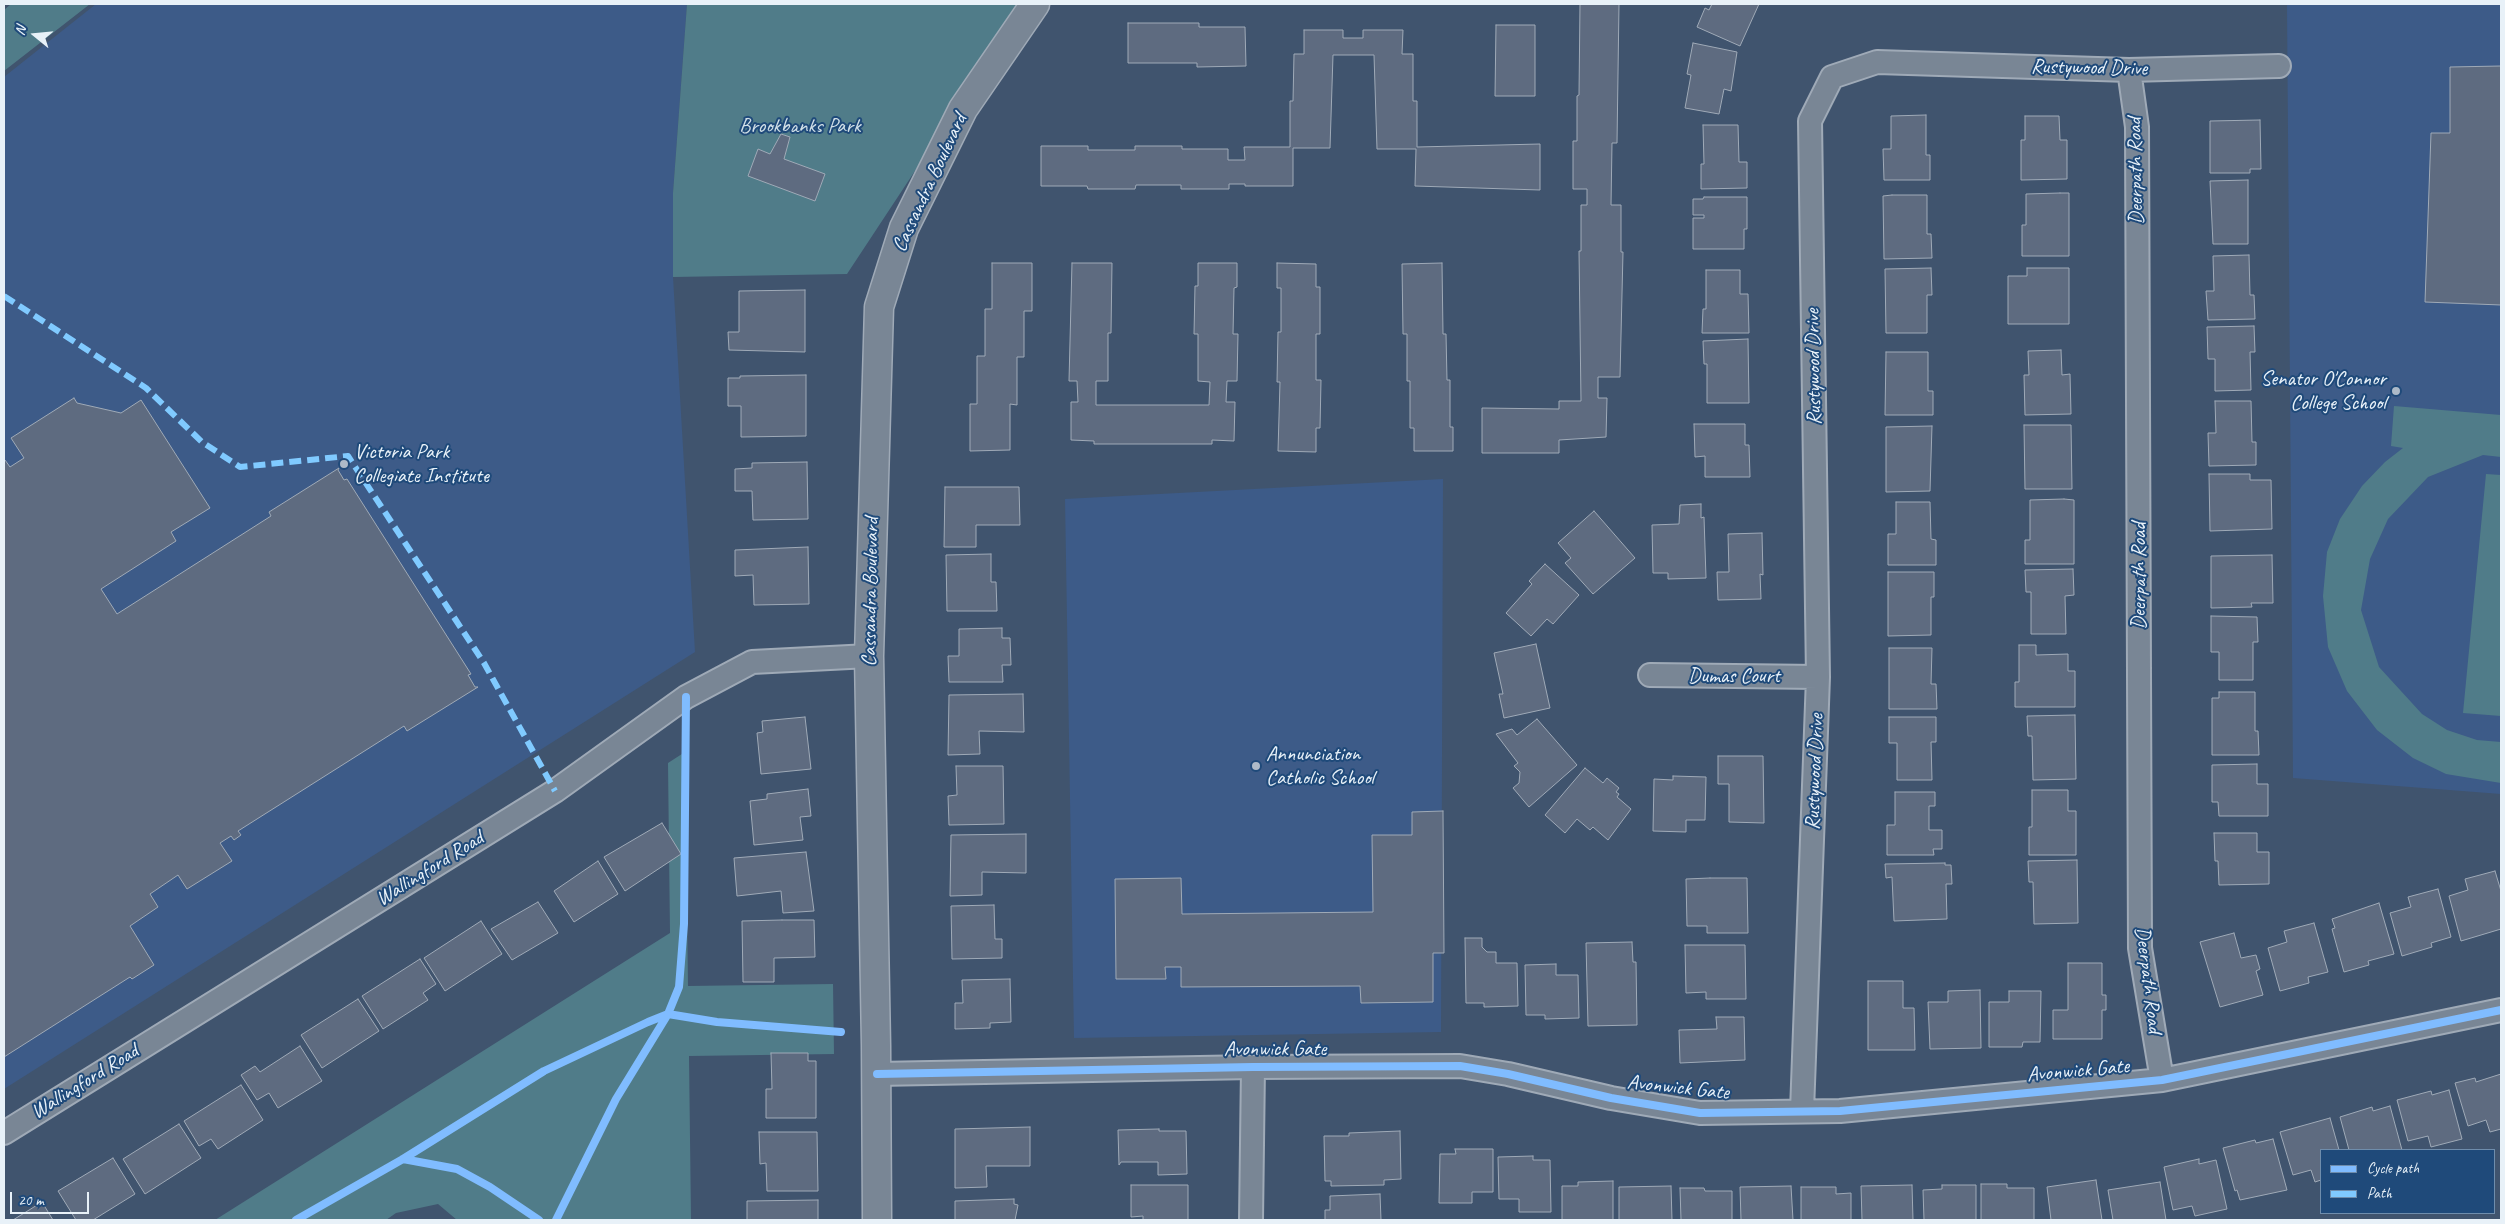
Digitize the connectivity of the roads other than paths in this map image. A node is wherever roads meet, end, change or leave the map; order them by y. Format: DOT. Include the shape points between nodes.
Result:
graph roads {
  1 [pos="1035,4"];
  2 [pos="2279,66"];
  3 [pos="2129,70"];
  4 [pos="869,656"];
  5 [pos="1650,675"];
  6 [pos="1818,677"];
  7 [pos="2501,1010"];
  8 [pos="1253,1067"];
  9 [pos="877,1074"];
  10 [pos="2162,1080"];
  11 [pos="1802,1111"];
  12 [pos="4,1133"];
  13 [pos="877,1220"];
  14 [pos="1251,1220"];
  1 -- 4 [label="street, Cassandra Boulevard" via="963,109 904,228 880,307"];
  2 -- 3 [label="street, Rustywood Drive"];
  3 -- 6 [label="street, Rustywood Drive" via="1877,62 1832,77 1810,122"];
  3 -- 10 [label="street, Deerpath Road" via="2137,127 2140,948"];
  4 -- 9 [label="street, Cassandra Boulevard"];
  4 -- 12 [label="street, Wallingford Road" via="752,662 686,697 555,791"];
  5 -- 6 [label="street, Dumas Court"];
  6 -- 11 [label="street, Rustywood Drive"];
  7 -- 10 [label="street, Avonwick Gate"];
  8 -- 9 [label="street, Avonwick Gate"];
  8 -- 11 [label="street, Avonwick Gate" via="1460,1066 1700,1113"];
  8 -- 14 [label="street"];
  9 -- 13 [label="street, Cassandra Boulevard"];
  10 -- 11 [label="street, Avonwick Gate" via="1840,1111"];
}
